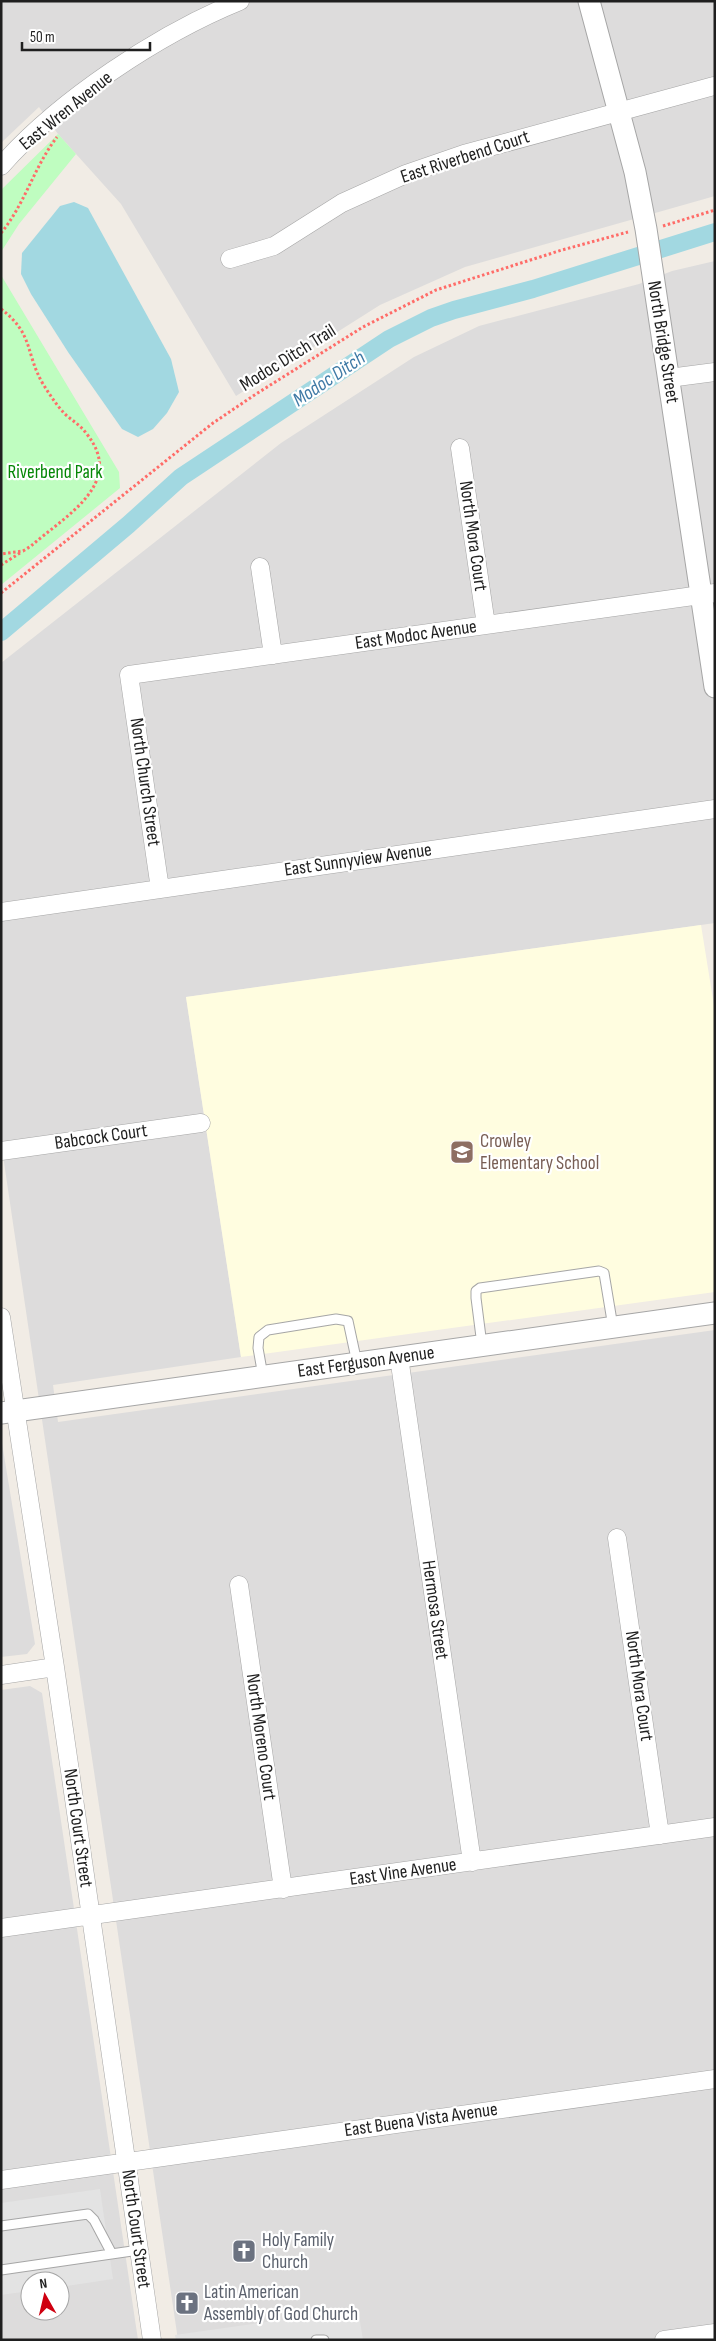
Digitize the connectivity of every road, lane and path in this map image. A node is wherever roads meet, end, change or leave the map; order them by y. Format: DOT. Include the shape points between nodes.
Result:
graph roads {
  1 [pos="240,1"];
  2 [pos="589,1"];
  3 [pos="714,86"];
  4 [pos="619,112"];
  5 [pos="46,124"];
  6 [pos="1,166"];
  7 [pos="715,210"];
  8 [pos="648,229"];
  9 [pos="1,234"];
  10 [pos="230,259"];
  11 [pos="1,309"];
  12 [pos="715,372"];
  13 [pos="669,378"];
  14 [pos="460,448"];
  15 [pos="22,551"];
  16 [pos="1,554"];
  17 [pos="1,565"];
  18 [pos="260,567"];
  19 [pos="708,593"];
  20 [pos="1,594"];
  21 [pos="486,624"];
  22 [pos="273,655"];
  23 [pos="129,675"];
  24 [pos="715,687"];
  25 [pos="715,810"];
  26 [pos="160,889"];
  27 [pos="1,912"];
  28 [pos="201,1123"];
  29 [pos="1,1151"];
  30 [pos="715,1313"];
  31 [pos="1,1317"];
  32 [pos="613,1327"];
  33 [pos="482,1346"];
  34 [pos="399,1357"];
  35 [pos="357,1364"];
  36 [pos="263,1377"];
  37 [pos="9,1412"];
  38 [pos="617,1538"];
  39 [pos="239,1585"];
  40 [pos="55,1667"];
  41 [pos="1,1675"];
  42 [pos="715,1827"];
  43 [pos="660,1835"];
  44 [pos="472,1862"];
  45 [pos="283,1889"];
  46 [pos="91,1916"];
  47 [pos="1,1928"];
  48 [pos="715,2079"];
  49 [pos="127,2161"];
  50 [pos="1,2180"];
  51 [pos="1,2226"];
  52 [pos="139,2250"];
  53 [pos="112,2254"];
  54 [pos="1,2270"];
  55 [pos="715,2333"];
  56 [pos="152,2340"];
  57 [pos="316,2340"];
  58 [pos="324,2340"];
  59 [pos="664,2340"];
  1 -- 5 [label="street, East Wren Avenue" via="155,44 95,84"];
  2 -- 4 [label="street, North Bridge Street"];
  3 -- 4 [label="street, East Riverbend Court"];
  4 -- 8 [label="street, North Bridge Street"];
  4 -- 10 [label="street, East Riverbend Court" via="464,154 406,174 342,203 274,246"];
  5 -- 6 [label="street, East Wren Avenue"];
  5 -- 9 [label="path" via="58,136 43,156"];
  7 -- 8 [label="path, Modoc Ditch Trail"];
  8 -- 13 [label="street, North Bridge Street"];
  8 -- 20 [label="path, Modoc Ditch Trail" via="562,250 436,290 363,327 214,424"];
  11 -- 15 [label="path" via="26,337 34,363 52,398 84,430 99,456 95,488"];
  12 -- 13 [label="street"];
  13 -- 19 [label="street, North Bridge Street"];
  14 -- 21 [label="street, North Mora Court"];
  15 -- 16 [label="path"];
  15 -- 17 [label="path"];
  18 -- 22 [label="street"];
  19 -- 21 [label="street, East Modoc Avenue"];
  19 -- 24 [label="street, North Bridge Street"];
  21 -- 22 [label="street, East Modoc Avenue"];
  22 -- 23 [label="street, East Modoc Avenue"];
  23 -- 26 [label="street, North Church Street"];
  25 -- 26 [label="street, East Sunnyview Avenue"];
  26 -- 27 [label="street, East Sunnyview Avenue"];
  28 -- 29 [label="street, Babcock Court"];
  30 -- 32 [label="street, East Ferguson Avenue"];
  31 -- 37 [label="street, North Court Street"];
  32 -- 33 [label="street, East Ferguson Avenue"];
  32 -- 33 [label="lane" via="604,1273 589,1272 480,1288 476,1291 476,1298"];
  33 -- 34 [label="street, East Ferguson Avenue"];
  34 -- 35 [label="street, East Ferguson Avenue"];
  34 -- 44 [label="street, Hermosa Street"];
  35 -- 36 [label="street, East Ferguson Avenue"];
  35 -- 36 [label="lane" via="348,1321 336,1319 268,1330 259,1337"];
  36 -- 37 [label="street, East Ferguson Avenue"];
  37 -- 40 [label="street, North Court Street"];
  38 -- 43 [label="street, North Mora Court"];
  39 -- 45 [label="street, North Moreno Court"];
  40 -- 41 [label="street"];
  40 -- 46 [label="street, North Court Street"];
  42 -- 43 [label="street, East Vine Avenue"];
  43 -- 44 [label="street, East Vine Avenue"];
  44 -- 45 [label="street, East Vine Avenue"];
  45 -- 46 [label="street, East Vine Avenue"];
  46 -- 47 [label="street, East Vine Avenue"];
  46 -- 49 [label="street, North Court Street"];
  48 -- 49 [label="street, East Buena Vista Avenue"];
  49 -- 50 [label="street, East Buena Vista Avenue"];
  49 -- 52 [label="street, North Court Street"];
  51 -- 53 [label="lane" via="88,2214"];
  52 -- 53 [label="lane"];
  52 -- 56 [label="street, North Court Street"];
  53 -- 54 [label="lane"];
  55 -- 59 [label="street"];
  57 -- 58 [label="lane"];
}
